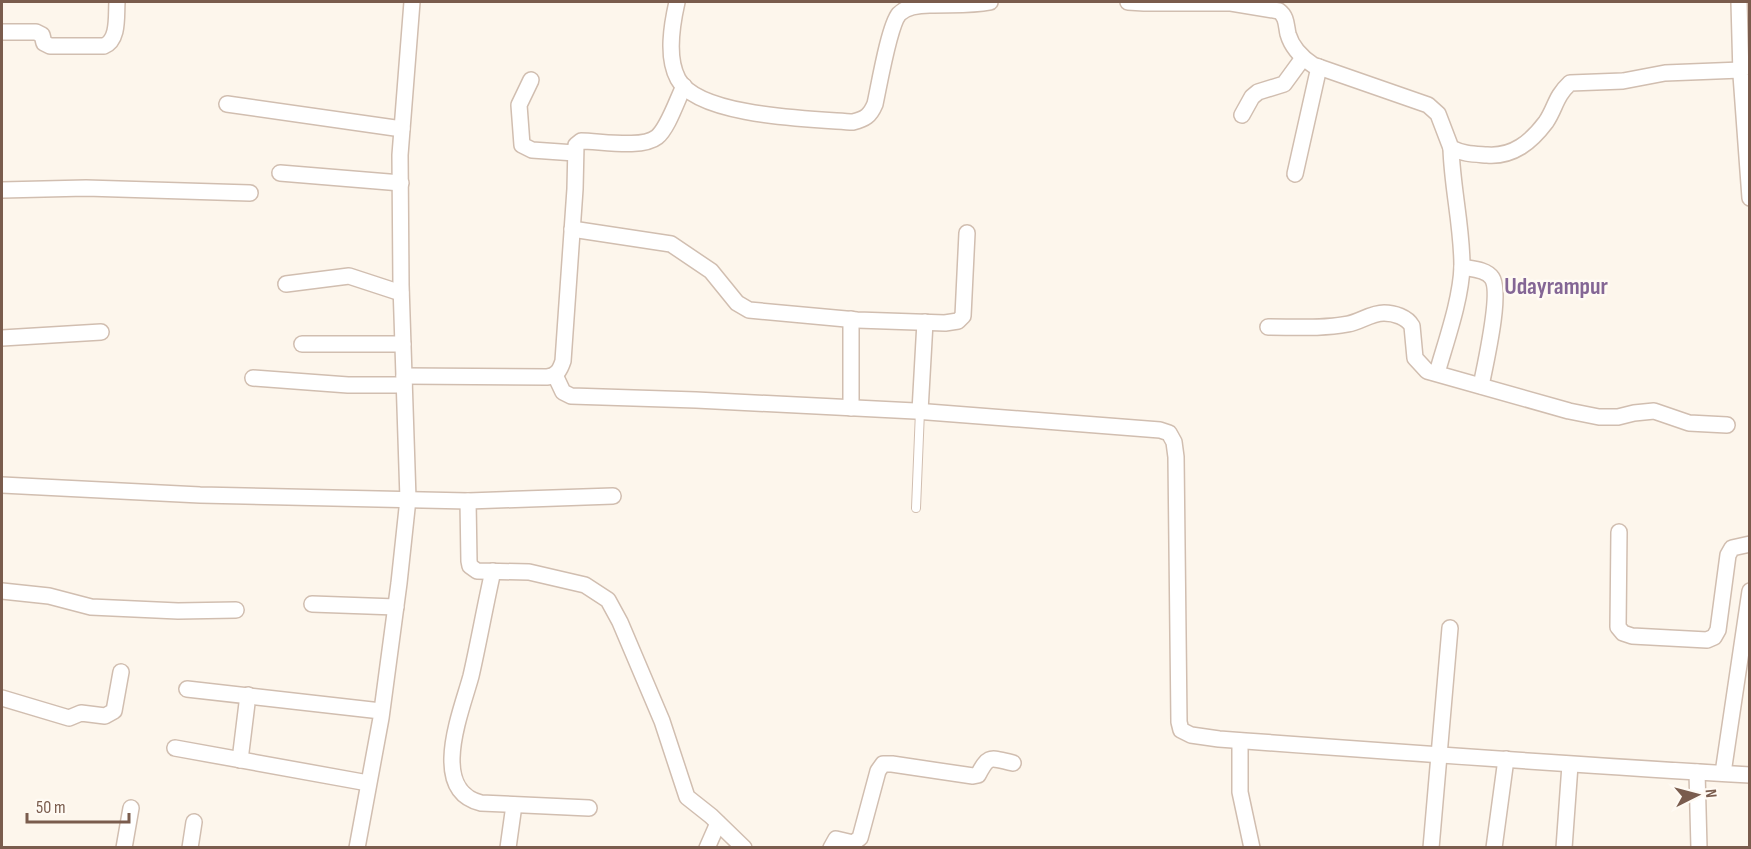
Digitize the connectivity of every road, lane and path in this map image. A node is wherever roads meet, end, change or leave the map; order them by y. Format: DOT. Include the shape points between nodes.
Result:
graph roads {
  1 [pos="117,2"];
  2 [pos="412,2"];
  3 [pos="677,2"];
  4 [pos="990,2"];
  5 [pos="1128,2"];
  6 [pos="1739,2"];
  7 [pos="1287,7"];
  8 [pos="2,32"];
  9 [pos="1303,58"];
  10 [pos="1319,67"];
  11 [pos="1741,70"];
  12 [pos="531,80"];
  13 [pos="684,86"];
  14 [pos="227,104"];
  15 [pos="1746,114"];
  16 [pos="1242,115"];
  17 [pos="402,129"];
  18 [pos="1451,148"];
  19 [pos="574,153"];
  20 [pos="280,172"];
  21 [pos="1295,174"];
  22 [pos="401,183"];
  23 [pos="2,190"];
  24 [pos="250,193"];
  25 [pos="1749,198"];
  26 [pos="572,229"];
  27 [pos="967,233"];
  28 [pos="1462,267"];
  29 [pos="286,284"];
  30 [pos="401,293"];
  31 [pos="851,320"];
  32 [pos="925,322"];
  33 [pos="1268,327"];
  34 [pos="101,332"];
  35 [pos="2,338"];
  36 [pos="302,344"];
  37 [pos="403,344"];
  38 [pos="1437,374"];
  39 [pos="555,375"];
  40 [pos="253,378"];
  41 [pos="404,380"];
  42 [pos="1481,386"];
  43 [pos="851,408"];
  44 [pos="920,411"];
  45 [pos="1727,425"];
  46 [pos="2,485"];
  47 [pos="613,496"];
  48 [pos="408,499"];
  49 [pos="468,501"];
  50 [pos="916,508"];
  51 [pos="1619,532"];
  52 [pos="1749,544"];
  53 [pos="493,571"];
  54 [pos="2,591"];
  55 [pos="1749,591"];
  56 [pos="312,603"];
  57 [pos="396,607"];
  58 [pos="236,610"];
  59 [pos="1450,628"];
  60 [pos="121,672"];
  61 [pos="187,689"];
  62 [pos="248,695"];
  63 [pos="2,698"];
  64 [pos="381,711"];
  65 [pos="1240,741"];
  66 [pos="175,748"];
  67 [pos="1438,753"];
  68 [pos="1506,759"];
  69 [pos="240,760"];
  70 [pos="1013,763"];
  71 [pos="1570,765"];
  72 [pos="1697,772"];
  73 [pos="1723,773"];
  74 [pos="1749,775"];
  75 [pos="368,783"];
  76 [pos="514,805"];
  77 [pos="130,808"];
  78 [pos="589,808"];
  79 [pos="194,822"];
  80 [pos="718,823"];
  81 [pos="124,848"];
  82 [pos="190,848"];
  83 [pos="357,848"];
  84 [pos="508,848"];
  85 [pos="707,848"];
  86 [pos="744,848"];
  87 [pos="831,848"];
  88 [pos="1252,848"];
  89 [pos="1431,848"];
  90 [pos="1494,848"];
  91 [pos="1564,848"];
  92 [pos="1699,848"];
  1 -- 8 [label="street" via="114,38 104,46 50,46 36,32"];
  2 -- 17 [label="street"];
  3 -- 13 [label="street" via="673,64"];
  4 -- 13 [label="street" via="929,5 900,12 875,104 864,119 853,122 757,114 711,102"];
  5 -- 7 [label="street" via="1231,3 1276,10"];
  6 -- 11 [label="street"];
  7 -- 9 [label="street" via="1294,48"];
  9 -- 10 [label="street"];
  9 -- 16 [label="street" via="1284,84 1257,92"];
  10 -- 18 [label="street" via="1428,105 1438,114"];
  10 -- 21 [label="street"];
  11 -- 15 [label="street"];
  11 -- 18 [label="street" via="1570,83 1560,93 1546,122 1520,149 1497,156"];
  12 -- 19 [label="street" via="519,105 522,145 532,150"];
  13 -- 19 [label="street" via="657,138 642,143 581,141"];
  14 -- 17 [label="street"];
  15 -- 25 [label="street"];
  17 -- 22 [label="street"];
  18 -- 28 [label="street"];
  19 -- 26 [label="street"];
  20 -- 22 [label="street"];
  22 -- 30 [label="street"];
  23 -- 24 [label="street" via="86,188"];
  26 -- 31 [label="street" via="671,244 711,271 737,303 749,310"];
  26 -- 39 [label="street" via="563,361"];
  27 -- 32 [label="street" via="963,316 954,322"];
  28 -- 38 [label="street"];
  28 -- 42 [label="street" via="1487,273 1493,279 1494,315"];
  29 -- 30 [label="street" via="349,276"];
  30 -- 37 [label="street"];
  31 -- 32 [label="street"];
  31 -- 43 [label="street"];
  32 -- 44 [label="street"];
  33 -- 38 [label="street" via="1323,328 1384,313 1401,317 1412,326 1415,358 1427,371"];
  34 -- 35 [label="street"];
  36 -- 37 [label="street"];
  37 -- 41 [label="street"];
  38 -- 42 [label="street"];
  39 -- 41 [label="street"];
  39 -- 43 [label="street" via="562,392 571,396"];
  40 -- 41 [label="street" via="348,385"];
  41 -- 48 [label="street"];
  42 -- 45 [label="street" via="1599,417 1654,411 1689,423"];
  43 -- 44 [label="street"];
  44 -- 50 [label="lane"];
  44 -- 65 [label="street" via="1169,433 1176,457 1179,722 1181,730 1191,735"];
  46 -- 48 [label="street" via="156,494"];
  47 -- 49 [label="street"];
  48 -- 49 [label="street"];
  48 -- 57 [label="street"];
  49 -- 53 [label="street" via="470,566 477,571"];
  51 -- 52 [label="street" via="1618,627 1632,636 1707,640 1714,637 1728,555 1732,548"];
  53 -- 76 [label="street" via="471,676 453,736 452,765 457,784 467,799"];
  53 -- 80 [label="street" via="529,572 585,585 608,600 662,721 687,797"];
  54 -- 58 [label="street" via="49,596 91,607"];
  55 -- 73 [label="street"];
  56 -- 57 [label="street"];
  57 -- 64 [label="street"];
  59 -- 67 [label="street"];
  60 -- 63 [label="street" via="114,711 105,716 81,713 69,718"];
  61 -- 62 [label="street"];
  62 -- 64 [label="street"];
  62 -- 69 [label="street"];
  64 -- 75 [label="street"];
  65 -- 67 [label="street"];
  65 -- 88 [label="street" via="1240,792"];
  66 -- 69 [label="street"];
  67 -- 68 [label="street"];
  67 -- 89 [label="street"];
  68 -- 71 [label="street"];
  68 -- 90 [label="street"];
  69 -- 75 [label="street"];
  70 -- 87 [label="street" via="988,760 973,776 883,764 858,840 853,843 836,839"];
  71 -- 72 [label="street"];
  71 -- 91 [label="street"];
  72 -- 73 [label="street"];
  72 -- 92 [label="street"];
  73 -- 74 [label="street"];
  75 -- 83 [label="street"];
  76 -- 78 [label="street"];
  76 -- 84 [label="street"];
  77 -- 81 [label="street"];
  79 -- 82 [label="street"];
  80 -- 85 [label="street"];
  80 -- 86 [label="street"];
}
